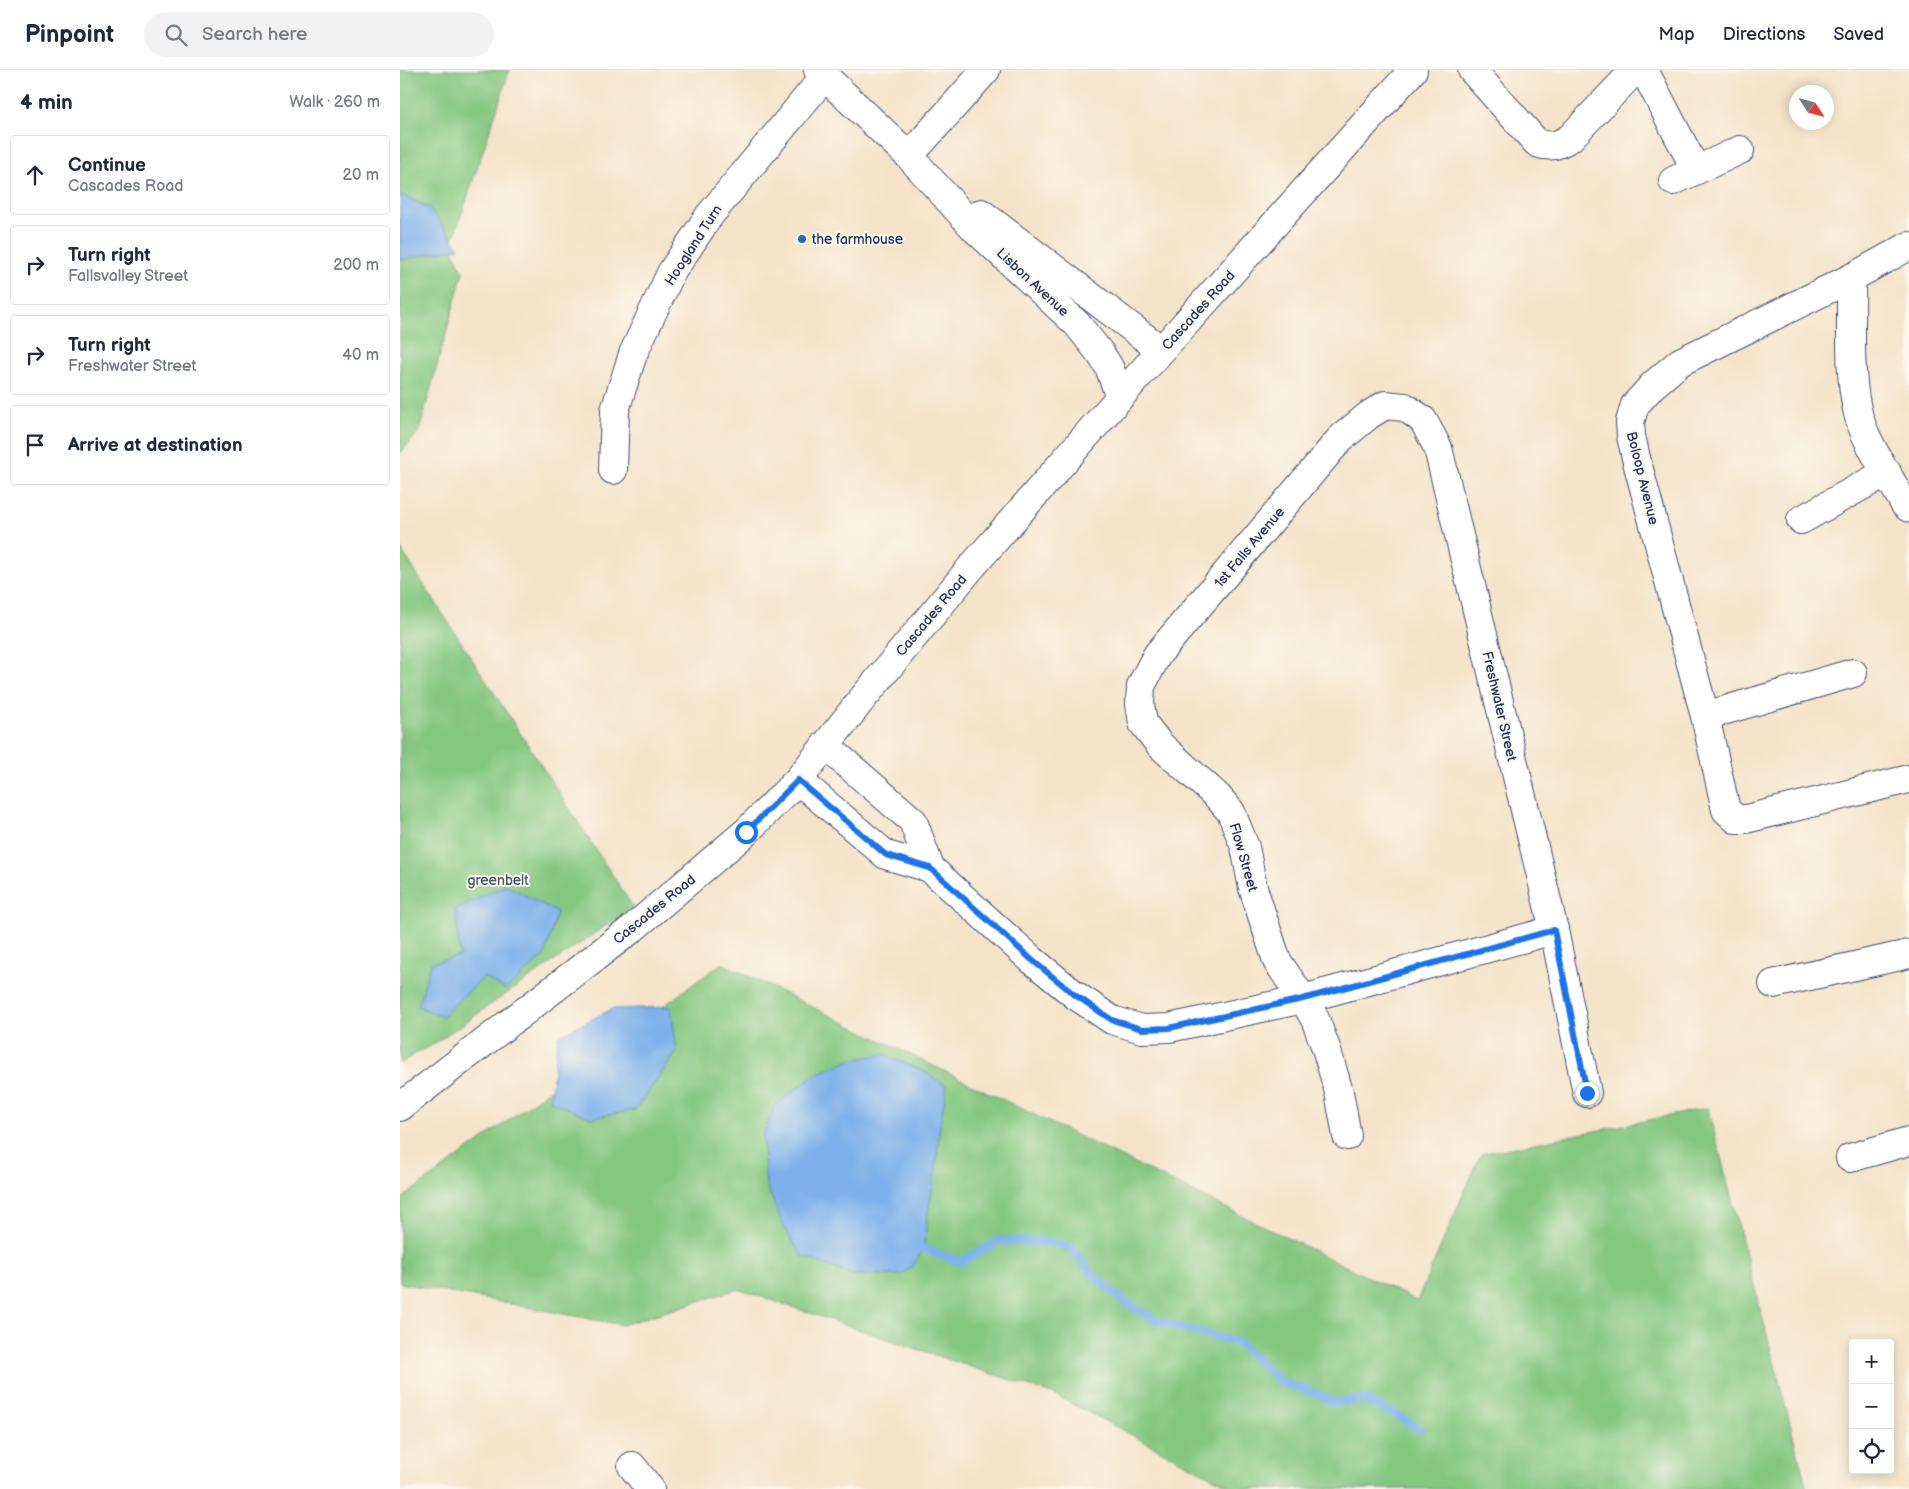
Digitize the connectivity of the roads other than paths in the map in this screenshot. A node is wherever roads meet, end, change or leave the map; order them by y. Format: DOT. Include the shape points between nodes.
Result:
graph roads {
  1 [pos="986,70"];
  2 [pos="1413,70"];
  3 [pos="1472,70"];
  4 [pos="1635,70"];
  5 [pos="1644,70"];
  6 [pos="821,73"];
  7 [pos="1740,150"];
  8 [pos="909,156"];
  9 [pos="930,178"];
  10 [pos="1909,246"];
  11 [pos="1851,278"];
  12 [pos="1162,350"];
  13 [pos="1120,396"];
  14 [pos="1340,439"];
  15 [pos="613,470"];
  16 [pos="1887,472"];
  17 [pos="1909,508"];
  18 [pos="1801,520"];
  19 [pos="1157,656"];
  20 [pos="1853,673"];
  21 [pos="1705,716"];
  22 [pos="825,745"];
  23 [pos="1909,779"];
  24 [pos="798,780"];
  25 [pos="930,868"];
  26 [pos="1554,930"];
  27 [pos="1909,954"];
  28 [pos="1773,984"];
  29 [pos="1303,999"];
  30 [pos="1587,1093"];
  31 [pos="400,1107"];
  32 [pos="1347,1136"];
  33 [pos="1909,1141"];
  34 [pos="1850,1158"];
  35 [pos="632,1466"];
  36 [pos="650,1489"];
  1 -- 8 [label="street"];
  2 -- 12 [label="street, Cascades Road"];
  3 -- 4 [label="street" via="1537,143 1547,147 1570,138"];
  5 -- 7 [label="street" via="1685,176"];
  6 -- 8 [label="street, Lisbon Avenue"];
  6 -- 15 [label="street, Hoogland Turn" via="709,216 672,273 633,354 615,410"];
  8 -- 9 [label="street, Lisbon Avenue"];
  9 -- 12 [label="street, Lisbon Avenue"];
  9 -- 13 [label="street, Lisbon Avenue" via="974,229 1077,324 1109,367"];
  10 -- 11 [label="street, Boloop Avenue"];
  11 -- 16 [label="street" via="1853,381 1857,410 1865,434"];
  11 -- 21 [label="street, Boloop Avenue" via="1680,362 1652,385 1635,405 1630,422 1631,436"];
  12 -- 13 [label="street, Cascades Road"];
  13 -- 22 [label="street, Cascades Road" via="969,570"];
  14 -- 19 [label="street, 1st Falls Avenue"];
  14 -- 26 [label="street, Freshwater Street" via="1385,405 1405,407 1424,420 1438,448"];
  16 -- 17 [label="street"];
  16 -- 18 [label="street"];
  19 -- 29 [label="street, Flow Street" via="1141,686 1143,723 1160,745 1231,812 1277,960"];
  20 -- 21 [label="street"];
  21 -- 23 [label="street, Boloop Avenue" via="1726,810 1736,819 1746,820"];
  22 -- 24 [label="street, Cascades Road"];
  22 -- 25 [label="street" via="913,821"];
  24 -- 25 [label="street" via="886,855"];
  24 -- 31 [label="street, Cascades Road" via="746,832 633,928"];
  25 -- 29 [label="street" via="1032,960 1112,1020 1142,1029 1169,1028"];
  26 -- 29 [label="street"];
  26 -- 30 [label="street, Freshwater Street"];
  27 -- 28 [label="street"];
  29 -- 32 [label="street, Flow Street" via="1326,1048"];
  33 -- 34 [label="street"];
  35 -- 36 [label="street"];
}
